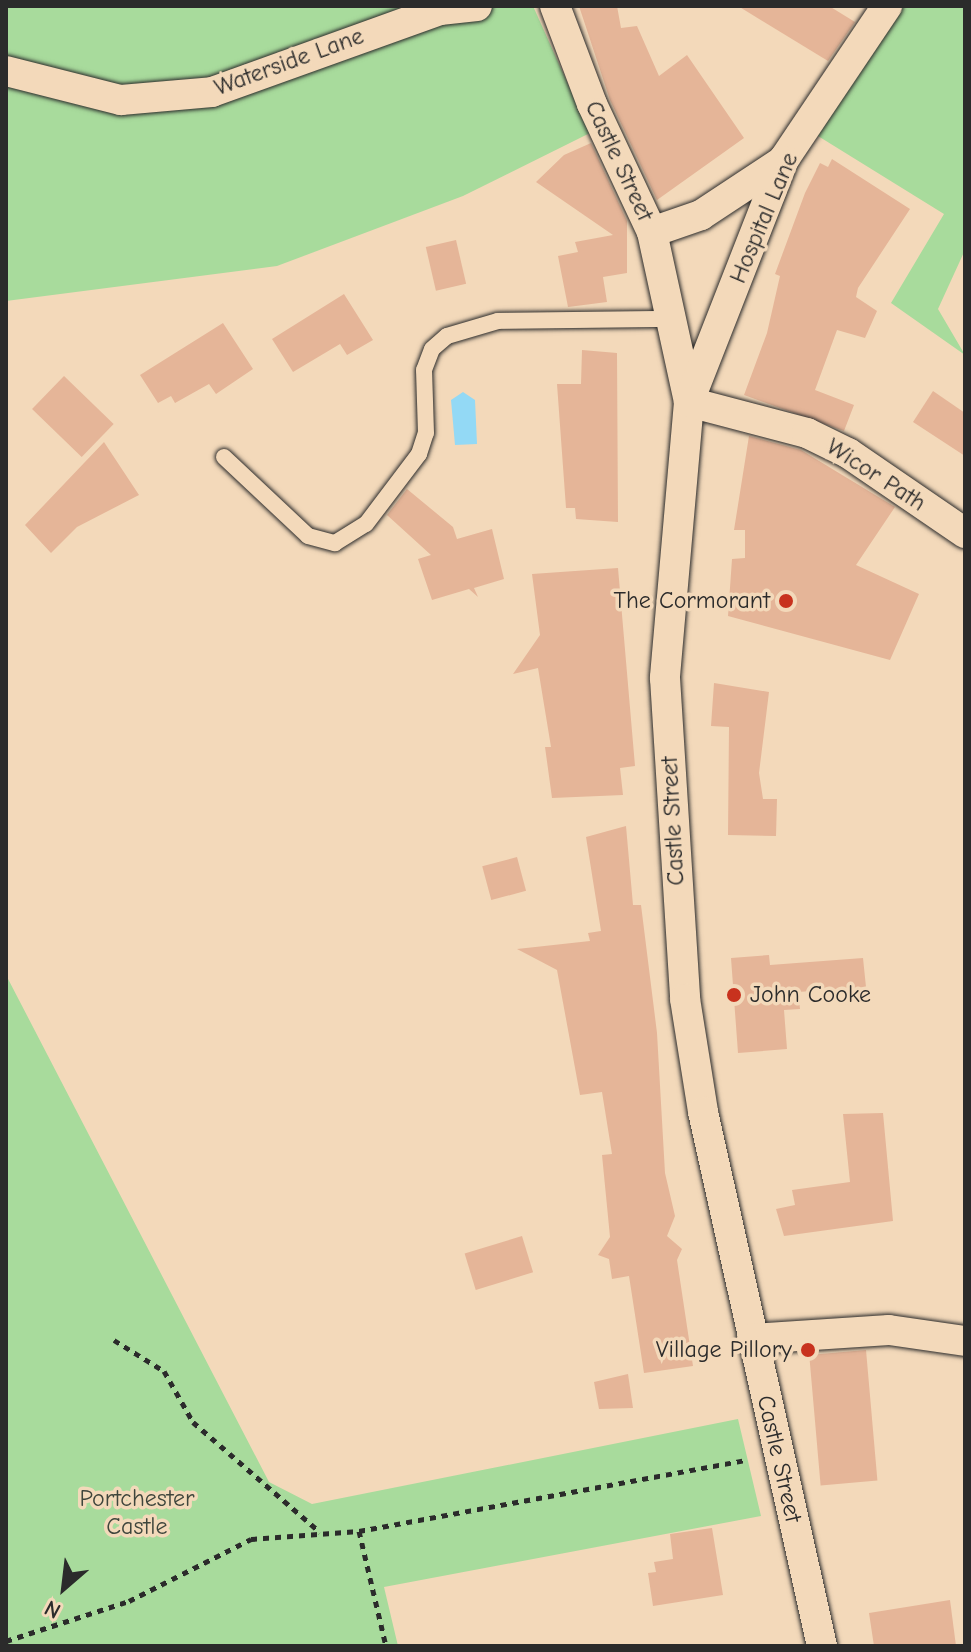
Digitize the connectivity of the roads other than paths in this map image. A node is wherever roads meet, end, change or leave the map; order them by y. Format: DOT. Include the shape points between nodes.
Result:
graph roads {
  1 [pos="477,6"];
  2 [pos="555,6"];
  3 [pos="887,6"];
  4 [pos="6,71"];
  5 [pos="784,159"];
  6 [pos="652,232"];
  7 [pos="669,319"];
  8 [pos="689,402"];
  9 [pos="224,457"];
  10 [pos="965,533"];
  11 [pos="752,1339"];
  12 [pos="965,1341"];
  13 [pos="822,1646"];
  1 -- 4 [label="street, Waterside Lane" via="440,10 212,92 121,100"];
  2 -- 6 [label="street, Castle Street" via="592,104"];
  3 -- 5 [label="street, Hospital Lane"];
  5 -- 6 [label="street" via="727,201"];
  5 -- 8 [label="street, Hospital Lane"];
  6 -- 7 [label="street, Castle Street"];
  7 -- 8 [label="street, Castle Street"];
  7 -- 9 [label="lane" via="498,321 447,336 432,349 424,370 426,433 419,454 366,524 335,543 308,536"];
  8 -- 10 [label="street, Wicor Path" via="807,433 848,453"];
  8 -- 11 [label="street, Castle Street" via="665,678 683,983 703,1112"];
  11 -- 12 [label="street" via="889,1330"];
  11 -- 13 [label="street, Castle Street"];
}
